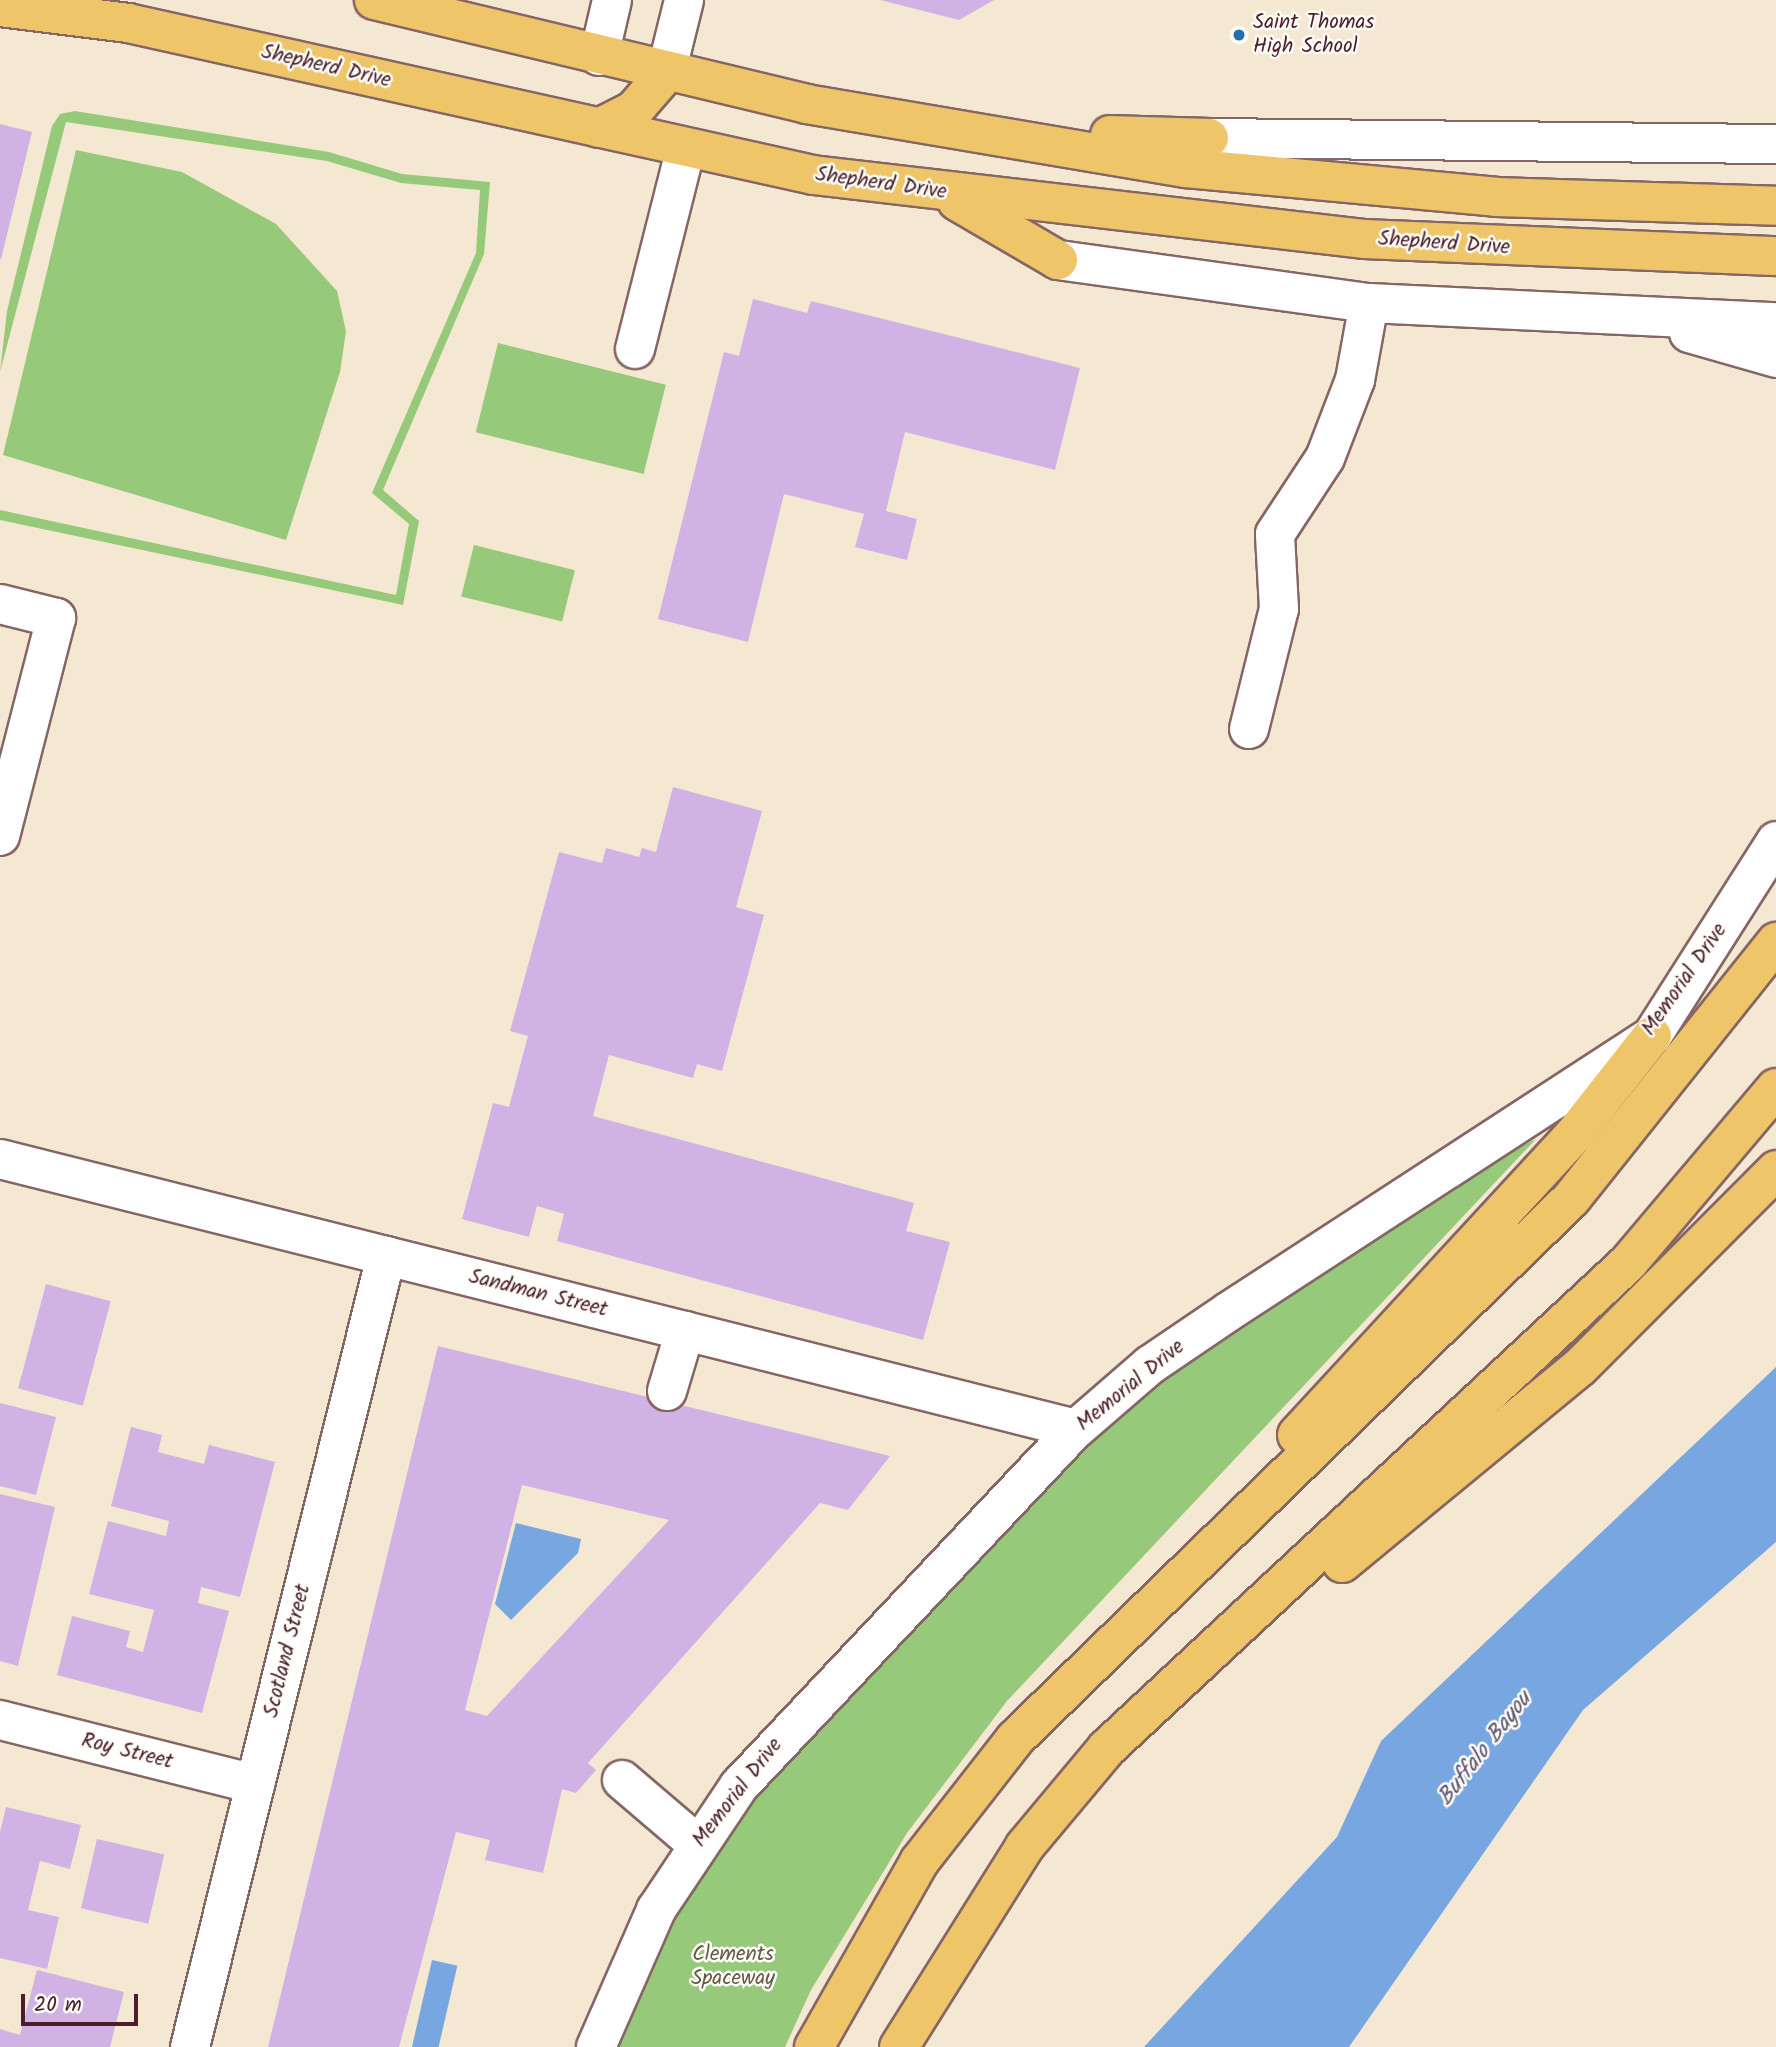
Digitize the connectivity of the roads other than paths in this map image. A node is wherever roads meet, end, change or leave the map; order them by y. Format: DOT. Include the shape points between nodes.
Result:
graph roads {
  1 [pos="374,0"];
  2 [pos="612,0"];
  3 [pos="684,0"];
  4 [pos="0,8"];
  5 [pos="598,56"];
  6 [pos="666,73"];
  7 [pos="599,128"];
  8 [pos="961,131"];
  9 [pos="1209,138"];
  10 [pos="1776,144"];
  11 [pos="686,148"];
  12 [pos="943,193"];
  13 [pos="1776,206"];
  14 [pos="1771,256"];
  15 [pos="1058,260"];
  16 [pos="1369,303"];
  17 [pos="1637,318"];
  18 [pos="1776,322"];
  19 [pos="635,349"];
  20 [pos="1776,358"];
  21 [pos="0,604"];
  22 [pos="1249,729"];
  23 [pos="0,836"];
  24 [pos="1776,841"];
  25 [pos="1776,942"];
  26 [pos="1651,1036"];
  27 [pos="1776,1088"];
  28 [pos="0,1159"];
  29 [pos="1776,1170"];
  30 [pos="386,1256"];
  31 [pos="685,1331"];
  32 [pos="667,1391"];
  33 [pos="1076,1429"];
  34 [pos="1238,1517"];
  35 [pos="1224,1633"];
  36 [pos="0,1720"];
  37 [pos="622,1780"];
  38 [pos="255,1784"];
  39 [pos="696,1844"];
  40 [pos="190,2047"];
  41 [pos="596,2047"];
  42 [pos="814,2047"];
  43 [pos="899,2047"];
  1 -- 5 [label="main road"];
  2 -- 5 [label="street"];
  3 -- 6 [label="street"];
  4 -- 7 [label="main road, Shepherd Drive" via="128,23"];
  5 -- 6 [label="main road"];
  6 -- 7 [label="main road" via="634,110"];
  6 -- 8 [label="main road"];
  7 -- 11 [label="main road, Shepherd Drive"];
  8 -- 9 [label="main road"];
  8 -- 13 [label="main road" via="1370,189"];
  9 -- 10 [label="street"];
  11 -- 12 [label="main road, Shepherd Drive"];
  11 -- 19 [label="street"];
  12 -- 14 [label="main road, Shepherd Drive" via="1365,239"];
  12 -- 15 [label="main road"];
  15 -- 16 [label="street"];
  16 -- 17 [label="street"];
  16 -- 22 [label="street" via="1355,380 1325,458 1275,534 1279,609"];
  17 -- 18 [label="street"];
  17 -- 20 [label="street"];
  21 -- 23 [label="street" via="56,618"];
  24 -- 26 [label="street, Memorial Drive"];
  25 -- 34 [label="main road" via="1571,1199 1456,1316"];
  26 -- 33 [label="street, Memorial Drive" via="1227,1312 1150,1365"];
  26 -- 34 [label="main road" via="1574,1135 1313,1413"];
  27 -- 35 [label="main road" via="1628,1263 1520,1369"];
  28 -- 30 [label="street, Sandman Street"];
  29 -- 35 [label="main road" via="1580,1367 1296,1601"];
  30 -- 31 [label="street, Sandman Street"];
  30 -- 38 [label="street, Scotland Street"];
  31 -- 32 [label="street"];
  31 -- 33 [label="street, Sandman Street"];
  33 -- 39 [label="street, Memorial Drive" via="826,1688"];
  34 -- 42 [label="main road" via="1016,1738 919,1862"];
  35 -- 43 [label="main road" via="1107,1748 1025,1846"];
  36 -- 38 [label="street, Roy Street"];
  37 -- 39 [label="street"];
  38 -- 40 [label="street, Scotland Street"];
  39 -- 41 [label="street, Memorial Drive" via="656,1910"];
}
